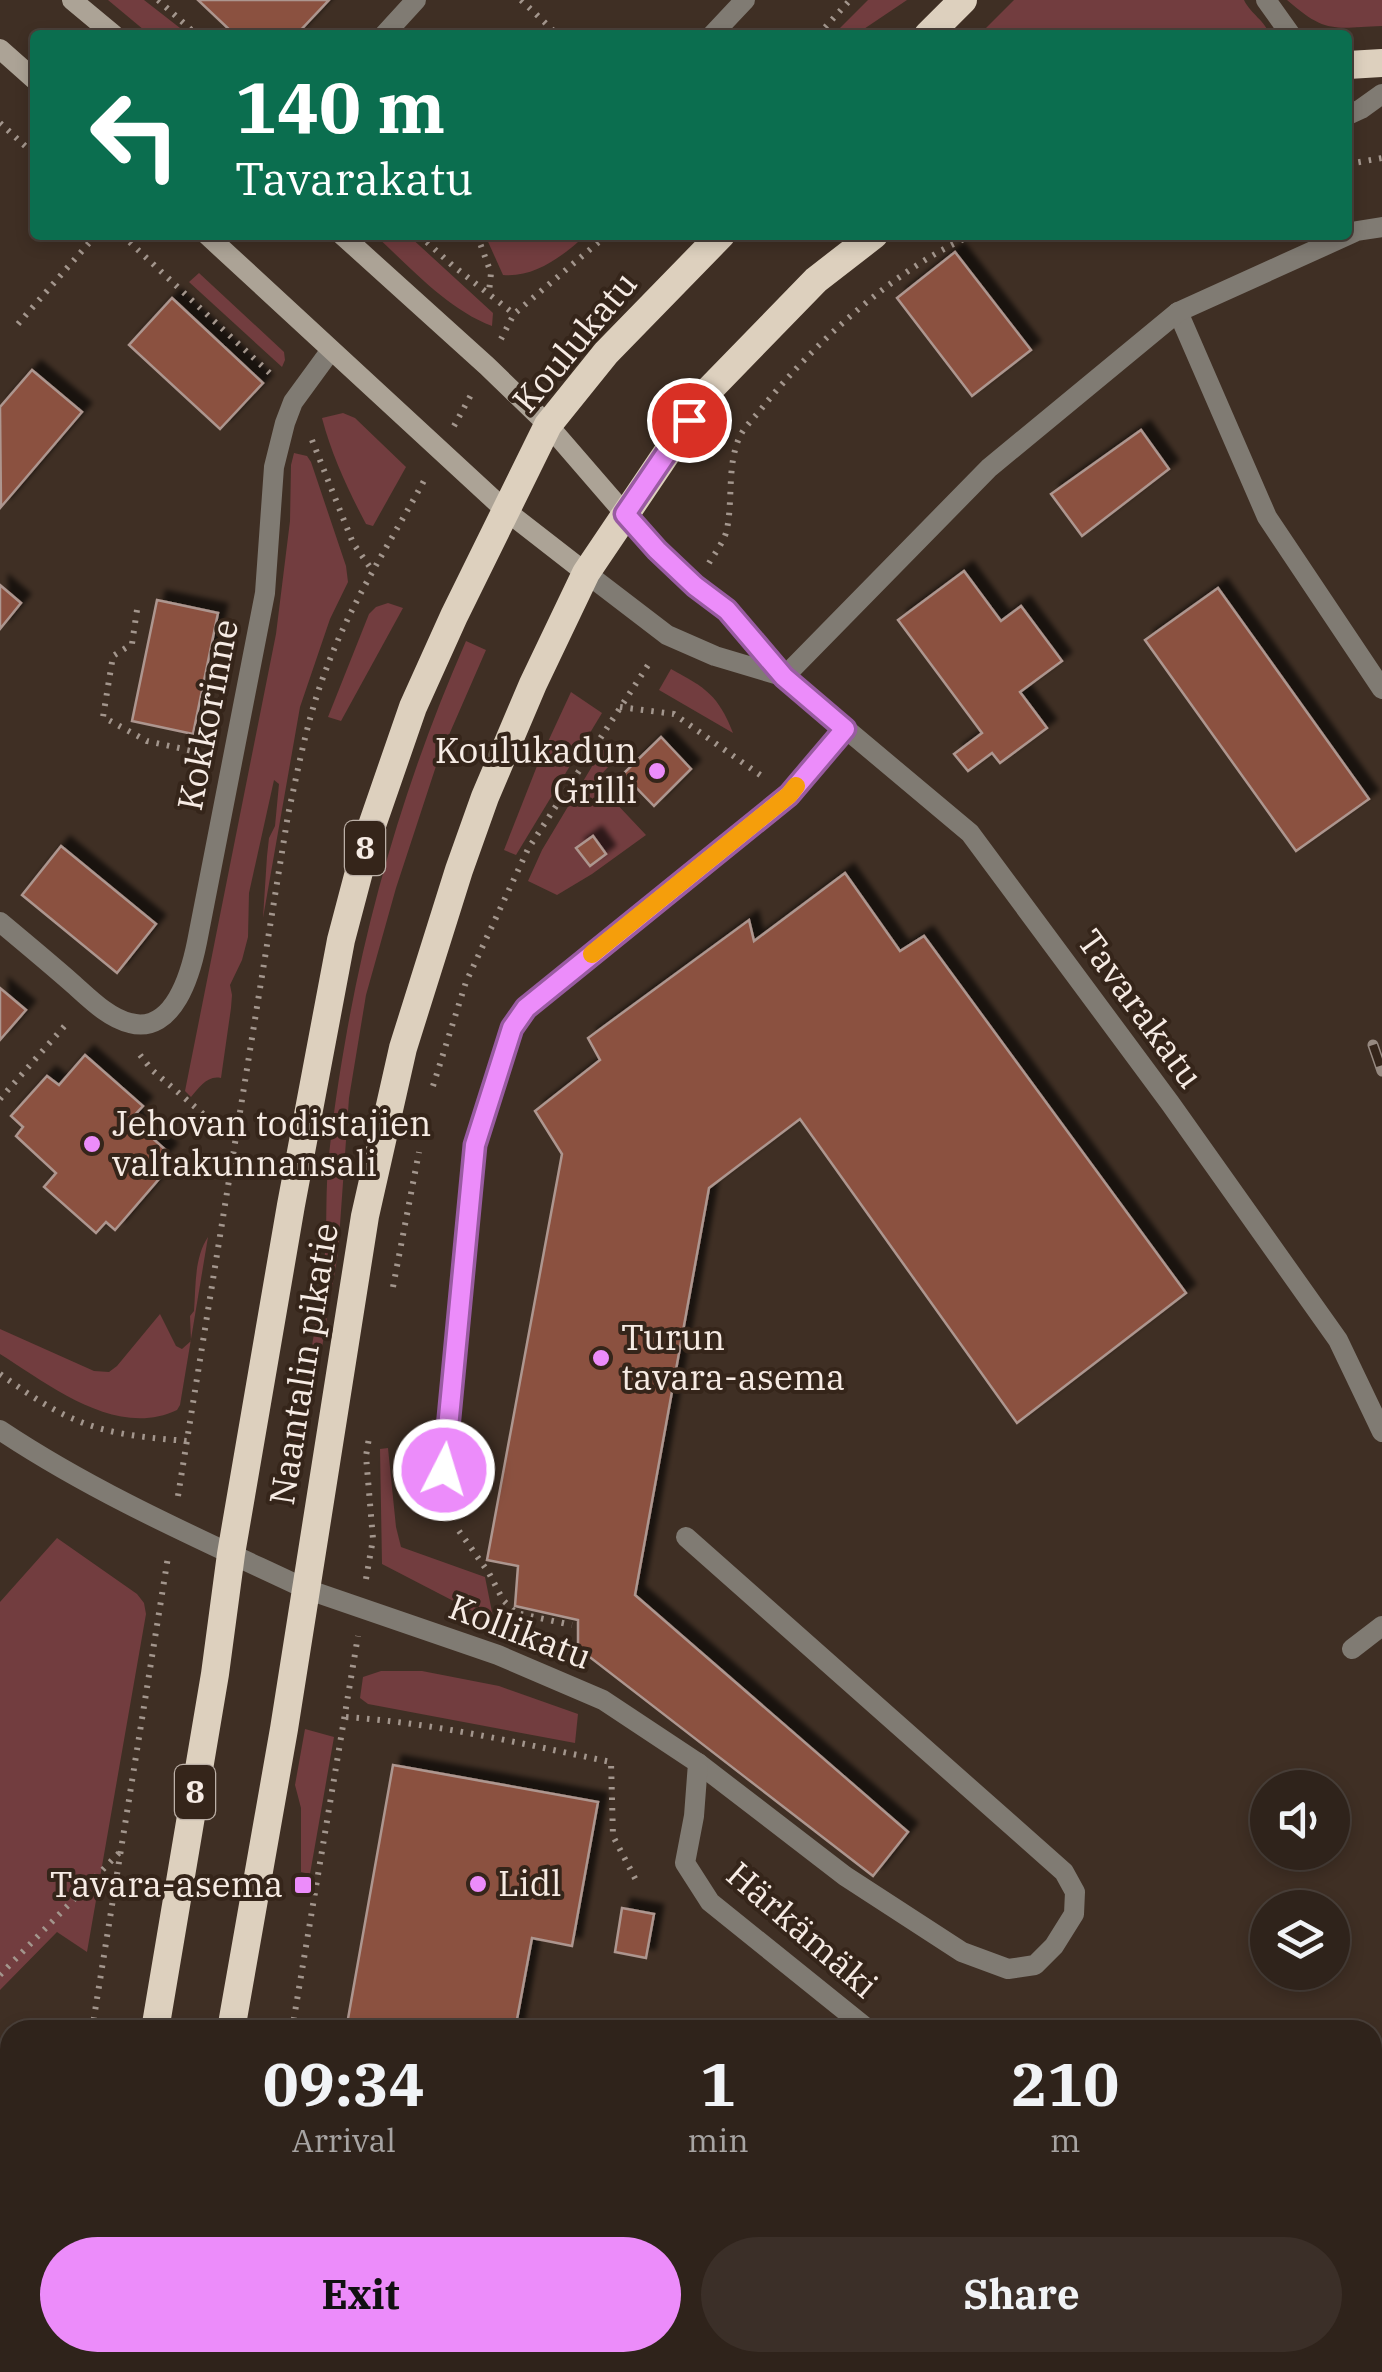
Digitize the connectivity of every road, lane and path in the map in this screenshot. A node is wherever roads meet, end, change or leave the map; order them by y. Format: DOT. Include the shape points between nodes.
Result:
graph roads {
  1 [pos="72,0"];
  2 [pos="158,0"];
  3 [pos="416,0"];
  4 [pos="521,0"];
  5 [pos="745,0"];
  6 [pos="850,0"];
  7 [pos="963,0"];
  8 [pos="1266,0"];
  9 [pos="108,30"];
  10 [pos="192,30"];
  11 [pos="389,30"];
  12 [pos="553,30"];
  13 [pos="717,30"];
  14 [pos="823,30"];
  15 [pos="933,30"];
  16 [pos="1287,30"];
  17 [pos="0,48"];
  18 [pos="1382,63"];
  19 [pos="1352,65"];
  20 [pos="30,75"];
  21 [pos="1382,94"];
  22 [pos="1352,113"];
  23 [pos="0,123"];
  24 [pos="30,150"];
  25 [pos="1382,158"];
  26 [pos="1352,163"];
  27 [pos="1382,227"];
  28 [pos="1352,233"];
  29 [pos="92,240"];
  30 [pos="211,240"];
  31 [pos="347,240"];
  32 [pos="425,240"];
  33 [pos="479,240"];
  34 [pos="601,240"];
  35 [pos="717,240"];
  36 [pos="868,240"];
  37 [pos="964,240"];
  38 [pos="1337,240"];
  39 [pos="488,294"];
  40 [pos="1178,312"];
  41 [pos="514,314"];
  42 [pos="18,324"];
  43 [pos="331,350"];
  44 [pos="486,366"];
  45 [pos="548,426"];
  46 [pos="440,452"];
  47 [pos="504,510"];
  48 [pos="625,514"];
  49 [pos="715,554"];
  50 [pos="586,573"];
  51 [pos="137,610"];
  52 [pos="784,677"];
  53 [pos="1382,689"];
  54 [pos="620,707"];
  55 [pos="845,729"];
  56 [pos="233,760"];
  57 [pos="789,795"];
  58 [pos="0,922"];
  59 [pos="90,998"];
  60 [pos="152,1070"];
  61 [pos="0,1099"];
  62 [pos="216,1125"];
  63 [pos="0,1374"];
  64 [pos="0,1430"];
  65 [pos="1382,1432"];
  66 [pos="441,1506"];
  67 [pos="686,1538"];
  68 [pos="232,1554"];
  69 [pos="306,1590"];
  70 [pos="162,1598"];
  71 [pos="572,1625"];
  72 [pos="1382,1626"];
  73 [pos="1352,1648"];
  74 [pos="698,1762"];
  75 [pos="120,1852"];
  76 [pos="638,1884"];
  77 [pos="0,1975"];
  78 [pos="94,2020"];
  79 [pos="157,2020"];
  80 [pos="233,2020"];
  81 [pos="294,2020"];
  82 [pos="857,2020"];
  1 -- 9 [label="main road"];
  2 -- 10 [label="path"];
  3 -- 11 [label="street"];
  4 -- 12 [label="path"];
  5 -- 13 [label="street"];
  6 -- 14 [label="path"];
  7 -- 15 [label="highway"];
  8 -- 16 [label="street"];
  17 -- 20 [label="main road"];
  18 -- 19 [label="highway"];
  21 -- 22 [label="street"];
  23 -- 24 [label="path"];
  25 -- 26 [label="path"];
  27 -- 28 [label="street"];
  29 -- 42 [label="path"];
  30 -- 43 [label="main road"];
  31 -- 44 [label="main road"];
  32 -- 39 [label="path"];
  33 -- 39 [label="path" via="490,273"];
  34 -- 41 [label="path"];
  35 -- 45 [label="highway, Koulukatu / 8" via="606,353"];
  36 -- 48 [label="highway, 8" via="816,280 710,388"];
  37 -- 49 [label="path" via="921,261 807,357 740,435 727,532"];
  38 -- 40 [label="street"];
  39 -- 41 [label="path"];
  40 -- 52 [label="street" via="989,468"];
  40 -- 53 [label="street" via="1267,517"];
  41 -- 44 [label="path"];
  43 -- 46 [label="main road"];
  43 -- 56 [label="street, Kokkorinne" via="293,402 277,452 265,593"];
  44 -- 45 [label="main road"];
  44 -- 46 [label="path"];
  45 -- 47 [label="highway, Koulukatu / 8"];
  45 -- 48 [label="main road"];
  46 -- 47 [label="main road"];
  46 -- 63 [label="path" via="372,570 311,714 282,853 187,1441 78,1422"];
  47 -- 50 [label="main road"];
  47 -- 68 [label="highway, Naantalin pikatie / 8" via="414,707 341,940"];
  48 -- 50 [label="highway, Naantalin pikatie / 8"];
  48 -- 52 [label="street, Tavarakatu" via="727,610"];
  50 -- 52 [label="street, Tavarakatu" via="667,635"];
  50 -- 69 [label="highway, Naantalin pikatie / 8" via="485,797 404,1048 365,1216"];
  51 -- 56 [label="path" via="132,644 114,656 104,717 148,741"];
  52 -- 55 [label="street, Tavarakatu"];
  54 -- 57 [label="path" via="674,714"];
  55 -- 57 [label="street"];
  55 -- 65 [label="street, Tavarakatu" via="970,833 1338,1340"];
  56 -- 59 [label="street, Kokkorinne" via="191,972 179,999 154,1020 131,1024"];
  57 -- 66 [label="street" via="526,1008 512,1028 475,1145"];
  58 -- 59 [label="street"];
  59 -- 61 [label="path"];
  60 -- 62 [label="path"];
  64 -- 68 [label="street, Kollikatu" via="80,1480"];
  66 -- 71 [label="path" via="516,1613"];
  67 -- 74 [label="street, Kollikatu" via="1064,1872 1075,1892 1074,1914 1035,1964 1008,1969 962,1952 845,1876"];
  68 -- 69 [label="street, Kollikatu"];
  68 -- 79 [label="highway, Naantalin pikatie / 8"];
  69 -- 74 [label="street, Kollikatu" via="498,1655 603,1700"];
  69 -- 80 [label="highway, Naantalin pikatie / 8"];
  70 -- 75 [label="path"];
  72 -- 73 [label="street"];
  74 -- 82 [label="street, Härkämäki" via="685,1864 710,1902"];
  75 -- 77 [label="path"];
  75 -- 78 [label="path"];
  76 -- 81 [label="path" via="613,1836 611,1762 346,1716"];
}
